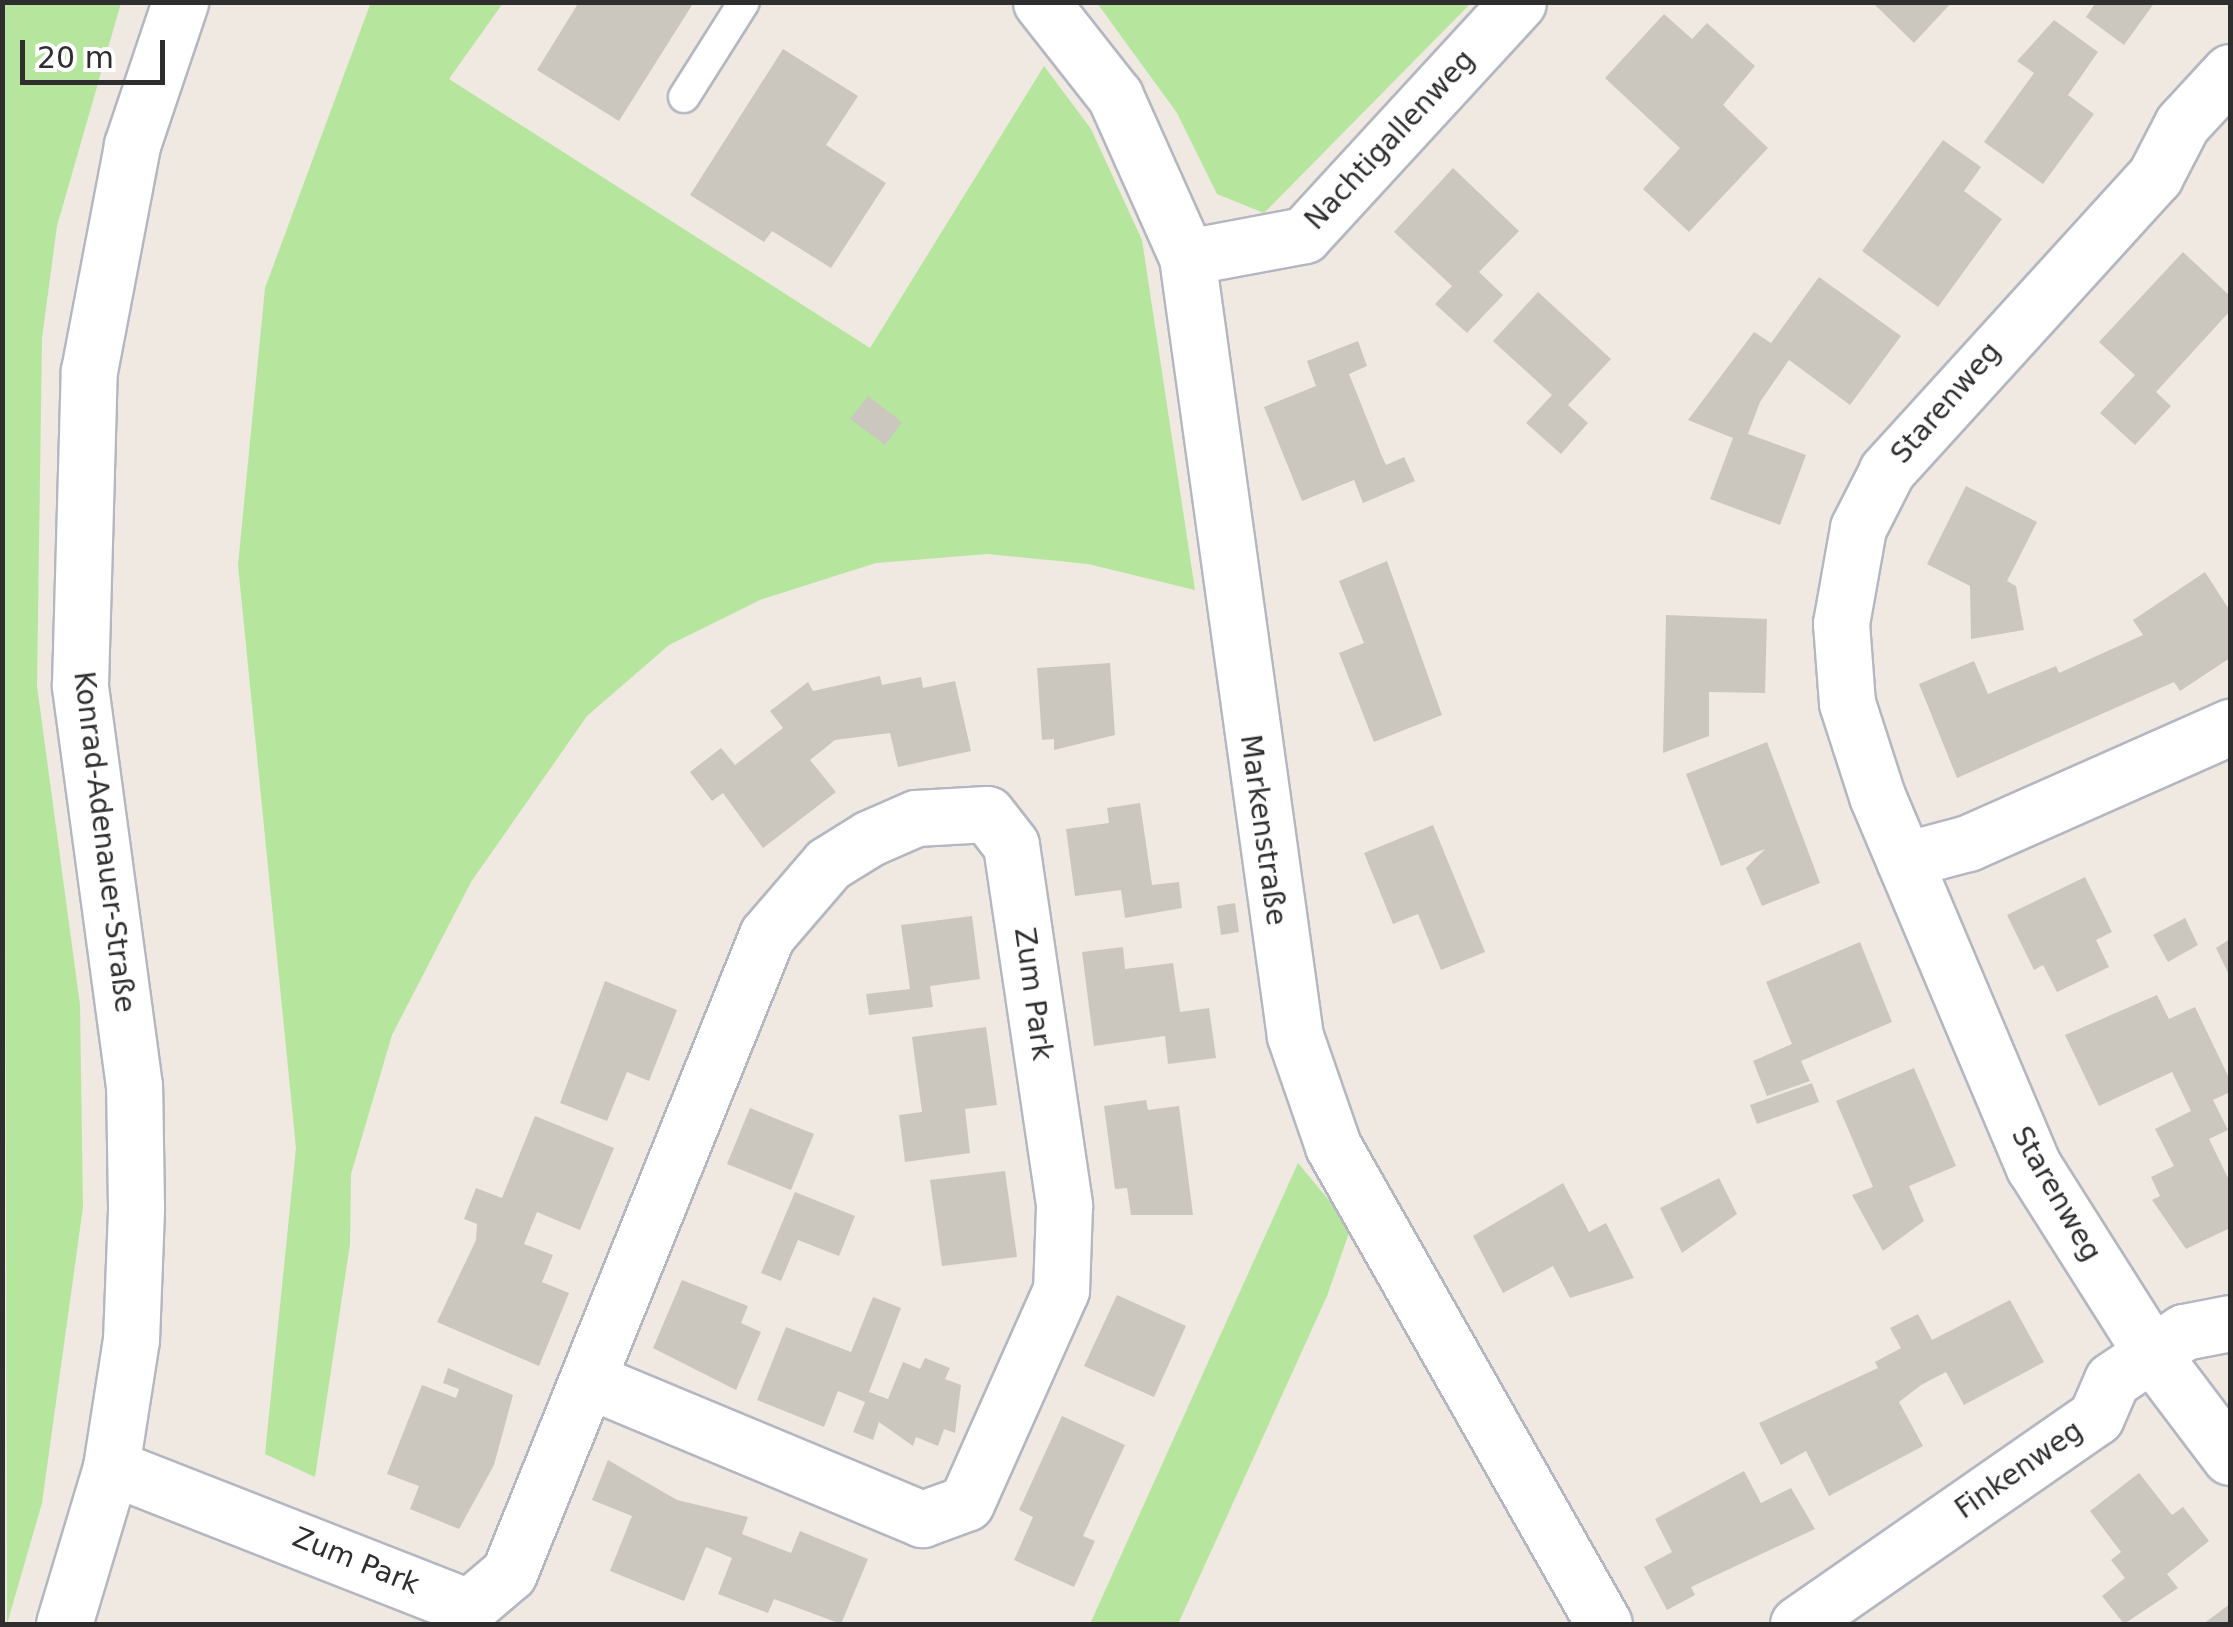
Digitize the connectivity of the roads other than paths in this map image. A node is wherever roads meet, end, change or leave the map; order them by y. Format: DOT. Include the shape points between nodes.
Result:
graph roads {
  1 [pos="180,2"];
  2 [pos="744,2"];
  3 [pos="1041,2"];
  4 [pos="1518,2"];
  5 [pos="2230,72"];
  6 [pos="684,97"];
  7 [pos="1186,257"];
  8 [pos="2230,727"];
  9 [pos="1904,860"];
  10 [pos="2230,1323"];
  11 [pos="2152,1354"];
  12 [pos="593,1382"];
  13 [pos="2230,1456"];
  14 [pos="111,1466"];
  15 [pos="469,1616"];
  16 [pos="64,1624"];
  17 [pos="1604,1624"];
  18 [pos="1798,1624"];
  1 -- 14 [label="street, Konrad-Adenauer-Straße" via="132,145 103,296 80,525 80,685 134,1086 131,1340"];
  2 -- 6 [label="lane"];
  3 -- 7 [label="street, Markenstraße" via="1115,96"];
  4 -- 7 [label="street, Nachtigallenweg" via="1304,235"];
  5 -- 9 [label="street, Starenweg" via="2182,124 2155,176 1926,421 1858,528 1841,623 1847,702"];
  7 -- 17 [label="street, Markenstraße" via="1295,1036 1334,1146"];
  8 -- 9 [label="street" via="1968,843"];
  9 -- 11 [label="street, Starenweg" via="2034,1166"];
  10 -- 11 [label="street, Finkenweg" via="2184,1332"];
  11 -- 13 [label="street, Starenweg"];
  11 -- 18 [label="street, Finkenweg" via="2112,1380 2096,1416"];
  12 -- 12 [label="street, Zum Park" via="922,1519 966,1504 1061,1290 1064,1206 1011,846 987,814 916,818 870,838 828,864 768,935"];
  12 -- 15 [label="street, Zum Park" via="508,1573"];
  14 -- 15 [label="street, Zum Park"];
  14 -- 16 [label="street, Konrad-Adenauer-Straße"];
}
